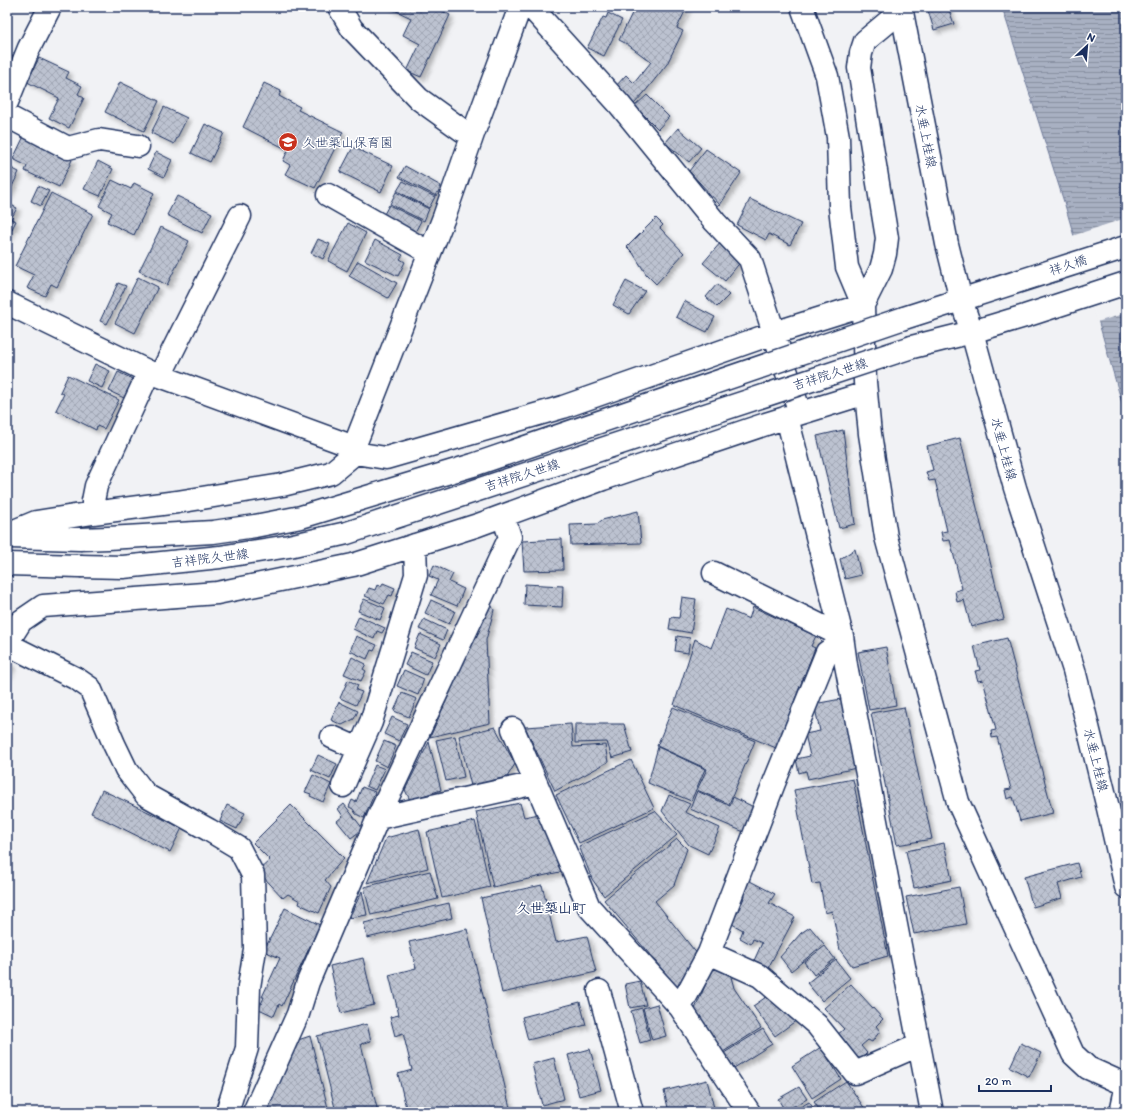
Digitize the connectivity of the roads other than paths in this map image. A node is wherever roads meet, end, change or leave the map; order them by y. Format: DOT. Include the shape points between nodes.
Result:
graph roads {
  1 [pos="50,7"];
  2 [pos="339,7"];
  3 [pos="520,7"];
  4 [pos="531,7"];
  5 [pos="802,7"];
  6 [pos="901,9"];
  7 [pos="7,102"];
  8 [pos="7,116"];
  9 [pos="473,134"];
  10 [pos="138,146"];
  11 [pos="328,196"];
  12 [pos="240,216"];
  13 [pos="1126,247"];
  14 [pos="430,253"];
  15 [pos="1126,283"];
  16 [pos="1011,284"];
  17 [pos="961,300"];
  18 [pos="7,303"];
  19 [pos="863,305"];
  20 [pos="972,332"];
  21 [pos="774,333"];
  22 [pos="154,374"];
  23 [pos="866,393"];
  24 [pos="794,415"];
  25 [pos="354,450"];
  26 [pos="93,513"];
  27 [pos="503,516"];
  28 [pos="7,536"];
  29 [pos="415,545"];
  30 [pos="7,564"];
  31 [pos="714,573"];
  32 [pos="843,640"];
  33 [pos="7,644"];
  34 [pos="513,729"];
  35 [pos="332,738"];
  36 [pos="359,749"];
  37 [pos="536,784"];
  38 [pos="343,786"];
  39 [pos="378,818"];
  40 [pos="1126,887"];
  41 [pos="709,953"];
  42 [pos="599,991"];
  43 [pos="680,1007"];
  44 [pos="919,1045"];
  45 [pos="1126,1085"];
  46 [pos="1126,1089"];
  47 [pos="227,1112"];
  48 [pos="254,1112"];
  49 [pos="632,1112"];
  50 [pos="749,1112"];
  51 [pos="932,1112"];
  52 [pos="1121,1112"];
  1 -- 7 [label="street" via="29,48"];
  2 -- 9 [label="street" via="352,29 418,99 462,130"];
  3 -- 9 [label="street"];
  4 -- 21 [label="street" via="619,104 715,222 750,259"];
  5 -- 19 [label="street" via="827,76 838,137 840,206 848,267"];
  6 -- 17 [label="street, 水垂上桂線" via="947,244"];
  6 -- 19 [label="street" via="865,41 859,68 887,238 881,269"];
  8 -- 10 [label="street" via="68,148 99,140"];
  9 -- 14 [label="street"];
  11 -- 14 [label="street"];
  12 -- 22 [label="street"];
  13 -- 16 [label="street, 祥久橋"];
  14 -- 25 [label="street"];
  15 -- 20 [label="street, 吉祥院久世線"];
  16 -- 17 [label="street, 吉祥院久世線"];
  17 -- 20 [label="street, 水垂上桂線"];
  17 -- 28 [label="street, 吉祥院久世線, bridge" via="473,465 301,517 213,532 80,539"];
  18 -- 22 [label="street"];
  19 -- 21 [label="street"];
  19 -- 23 [label="street"];
  20 -- 30 [label="street, 吉祥院久世線, bridge" via="912,347 347,533 289,546 220,557 123,567"];
  20 -- 40 [label="street, 水垂上桂線" via="1015,488 1074,670"];
  21 -- 24 [label="street"];
  21 -- 25 [label="street" via="563,407 386,458"];
  22 -- 25 [label="street"];
  22 -- 26 [label="street" via="96,486"];
  23 -- 24 [label="street"];
  23 -- 45 [label="street" via="886,538 958,802 1073,1054 1088,1068"];
  24 -- 27 [label="street" via="603,479"];
  24 -- 32 [label="street"];
  25 -- 26 [label="street" via="331,473 282,485"];
  26 -- 28 [label="street" via="36,522"];
  27 -- 29 [label="street"];
  27 -- 39 [label="street" via="510,537"];
  29 -- 33 [label="street" via="353,565 217,593 43,606 21,621"];
  29 -- 36 [label="street" via="416,575 371,722"];
  31 -- 32 [label="street"];
  32 -- 41 [label="street" via="827,652"];
  32 -- 44 [label="street"];
  33 -- 47 [label="street" via="90,688 126,769 146,795 239,848 253,875 255,949 249,987 247,1048"];
  34 -- 37 [label="street"];
  35 -- 36 [label="street"];
  36 -- 38 [label="street"];
  37 -- 39 [label="street"];
  37 -- 43 [label="street" via="589,908"];
  39 -- 48 [label="street" via="308,982 298,1014"];
  41 -- 43 [label="street"];
  41 -- 44 [label="street" via="760,976 816,1025 855,1073"];
  42 -- 49 [label="street"];
  43 -- 50 [label="street"];
  44 -- 51 [label="street"];
  46 -- 52 [label="street"];
}
